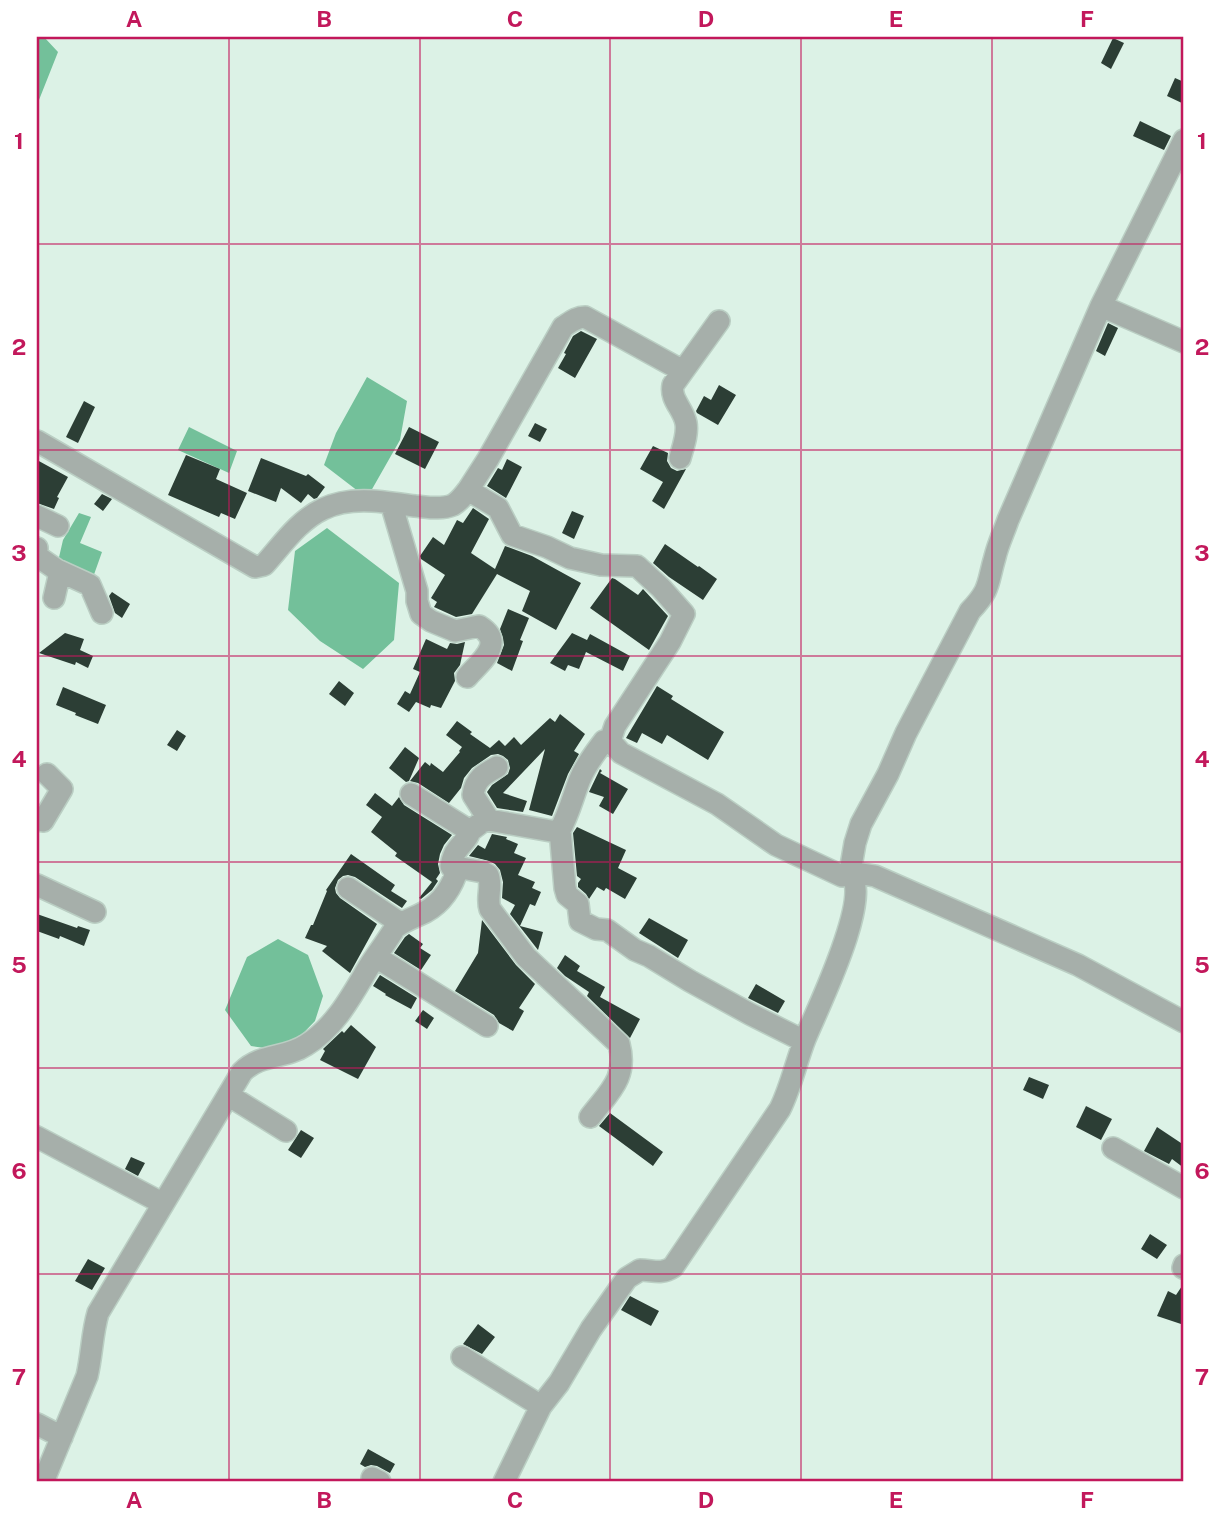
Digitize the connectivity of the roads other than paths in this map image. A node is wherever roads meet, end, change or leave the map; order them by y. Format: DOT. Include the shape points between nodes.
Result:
graph roads {
  1 [pos="1184,140"];
  2 [pos="1101,306"];
  3 [pos="719,321"];
  4 [pos="1184,342"];
  5 [pos="683,371"];
  6 [pos="37,441"];
  7 [pos="680,458"];
  8 [pos="468,490"];
  9 [pos="391,503"];
  10 [pos="37,516"];
  11 [pos="58,526"];
  12 [pos="37,548"];
  13 [pos="55,569"];
  14 [pos="54,598"];
  15 [pos="102,613"];
  16 [pos="467,677"];
  17 [pos="610,741"];
  18 [pos="497,767"];
  19 [pos="47,774"];
  20 [pos="411,794"];
  21 [pos="37,817"];
  22 [pos="489,820"];
  23 [pos="470,831"];
  24 [pos="560,831"];
  25 [pos="451,866"];
  26 [pos="850,872"];
  27 [pos="37,885"];
  28 [pos="348,888"];
  29 [pos="95,912"];
  30 [pos="400,923"];
  31 [pos="376,957"];
  32 [pos="1184,1022"];
  33 [pos="488,1026"];
  34 [pos="804,1041"];
  35 [pos="228,1095"];
  36 [pos="590,1117"];
  37 [pos="286,1131"];
  38 [pos="37,1136"];
  39 [pos="1113,1148"];
  40 [pos="1184,1188"];
  41 [pos="162,1203"];
  42 [pos="462,1357"];
  43 [pos="541,1406"];
  44 [pos="37,1424"];
  45 [pos="62,1437"];
  46 [pos="43,1482"];
  47 [pos="504,1482"];
  1 -- 2 [label="street"];
  2 -- 4 [label="street"];
  2 -- 26 [label="street" via="1008,520 988,589 970,611 861,824"];
  3 -- 5 [label="street"];
  5 -- 7 [label="street" via="671,393 687,426"];
  5 -- 8 [label="street" via="579,317 563,327"];
  6 -- 9 [label="street" via="255,567 264,565 307,518 325,507 346,502"];
  8 -- 9 [label="street" via="451,506"];
  8 -- 17 [label="street" via="498,508 512,535 570,558 637,566 684,614"];
  9 -- 16 [label="street" via="421,614 455,631 479,626 488,631 492,645"];
  10 -- 11 [label="street"];
  12 -- 13 [label="street" via="37,556"];
  13 -- 14 [label="street" via="60,572"];
  13 -- 15 [label="street" via="90,585"];
  17 -- 24 [label="street" via="604,741 589,761"];
  17 -- 26 [label="street" via="621,753 718,804 776,845 842,876"];
  18 -- 22 [label="street" via="482,775 473,794"];
  19 -- 21 [label="street" via="62,789 43,821"];
  20 -- 23 [label="street"];
  22 -- 23 [label="street"];
  22 -- 24 [label="street"];
  23 -- 25 [label="street"];
  24 -- 34 [label="street" via="565,888 578,904 580,921 607,930 690,981"];
  25 -- 30 [label="street" via="456,874 453,884 439,902"];
  25 -- 36 [label="street" via="488,875 490,909 526,957 619,1044 623,1058 619,1080"];
  26 -- 32 [label="street" via="875,876 1078,965"];
  26 -- 34 [label="street" via="856,890 846,936"];
  27 -- 29 [label="street"];
  28 -- 30 [label="street"];
  30 -- 31 [label="street"];
  31 -- 33 [label="street"];
  31 -- 35 [label="street" via="319,1036 303,1048 250,1065"];
  34 -- 43 [label="street" via="780,1109 679,1260 667,1271 640,1270 627,1278"];
  35 -- 37 [label="street"];
  35 -- 41 [label="street"];
  38 -- 41 [label="street"];
  39 -- 40 [label="street"];
  41 -- 45 [label="street" via="98,1313 87,1376"];
  42 -- 43 [label="street"];
  43 -- 47 [label="street"];
  44 -- 45 [label="street"];
  45 -- 46 [label="street"];
}
